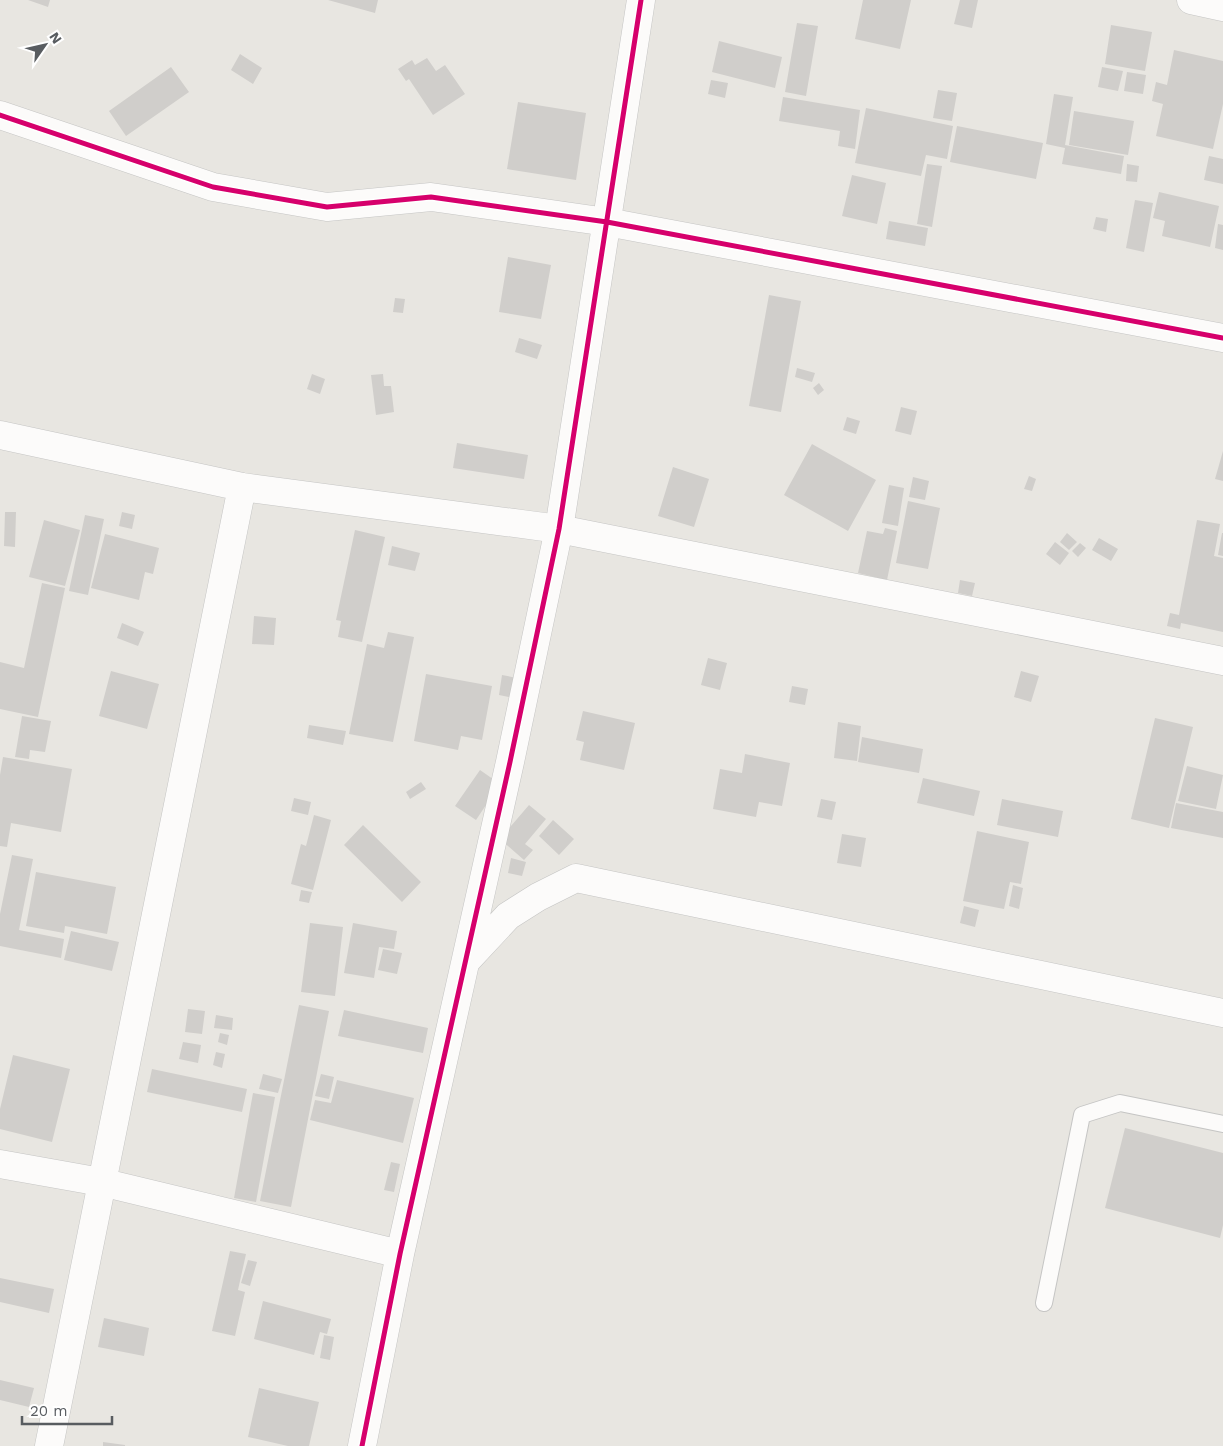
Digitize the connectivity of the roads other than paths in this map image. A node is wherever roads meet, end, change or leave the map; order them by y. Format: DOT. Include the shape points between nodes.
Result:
graph roads {
  1 [pos="641,0"];
  2 [pos="1191,0"];
  3 [pos="1223,6"];
  4 [pos="0,115"];
  5 [pos="607,222"];
  6 [pos="1223,338"];
  7 [pos="0,435"];
  8 [pos="242,488"];
  9 [pos="559,529"];
  10 [pos="1223,661"];
  11 [pos="466,961"];
  12 [pos="1223,1012"];
  13 [pos="1223,1124"];
  14 [pos="0,1164"];
  15 [pos="101,1182"];
  16 [pos="400,1254"];
  17 [pos="1044,1302"];
  18 [pos="49,1446"];
  19 [pos="362,1446"];
  1 -- 5 [label="street"];
  2 -- 3 [label="street"];
  4 -- 5 [label="street" via="213,187 327,207 431,197"];
  5 -- 6 [label="street"];
  5 -- 9 [label="street"];
  7 -- 8 [label="street"];
  8 -- 9 [label="street"];
  8 -- 15 [label="street"];
  9 -- 10 [label="street"];
  9 -- 11 [label="street"];
  11 -- 12 [label="street" via="508,916 538,896 576,878"];
  11 -- 16 [label="street"];
  13 -- 17 [label="lane" via="1120,1103 1082,1115"];
  14 -- 15 [label="street"];
  15 -- 16 [label="street"];
  15 -- 18 [label="street"];
  16 -- 19 [label="street"];
}
